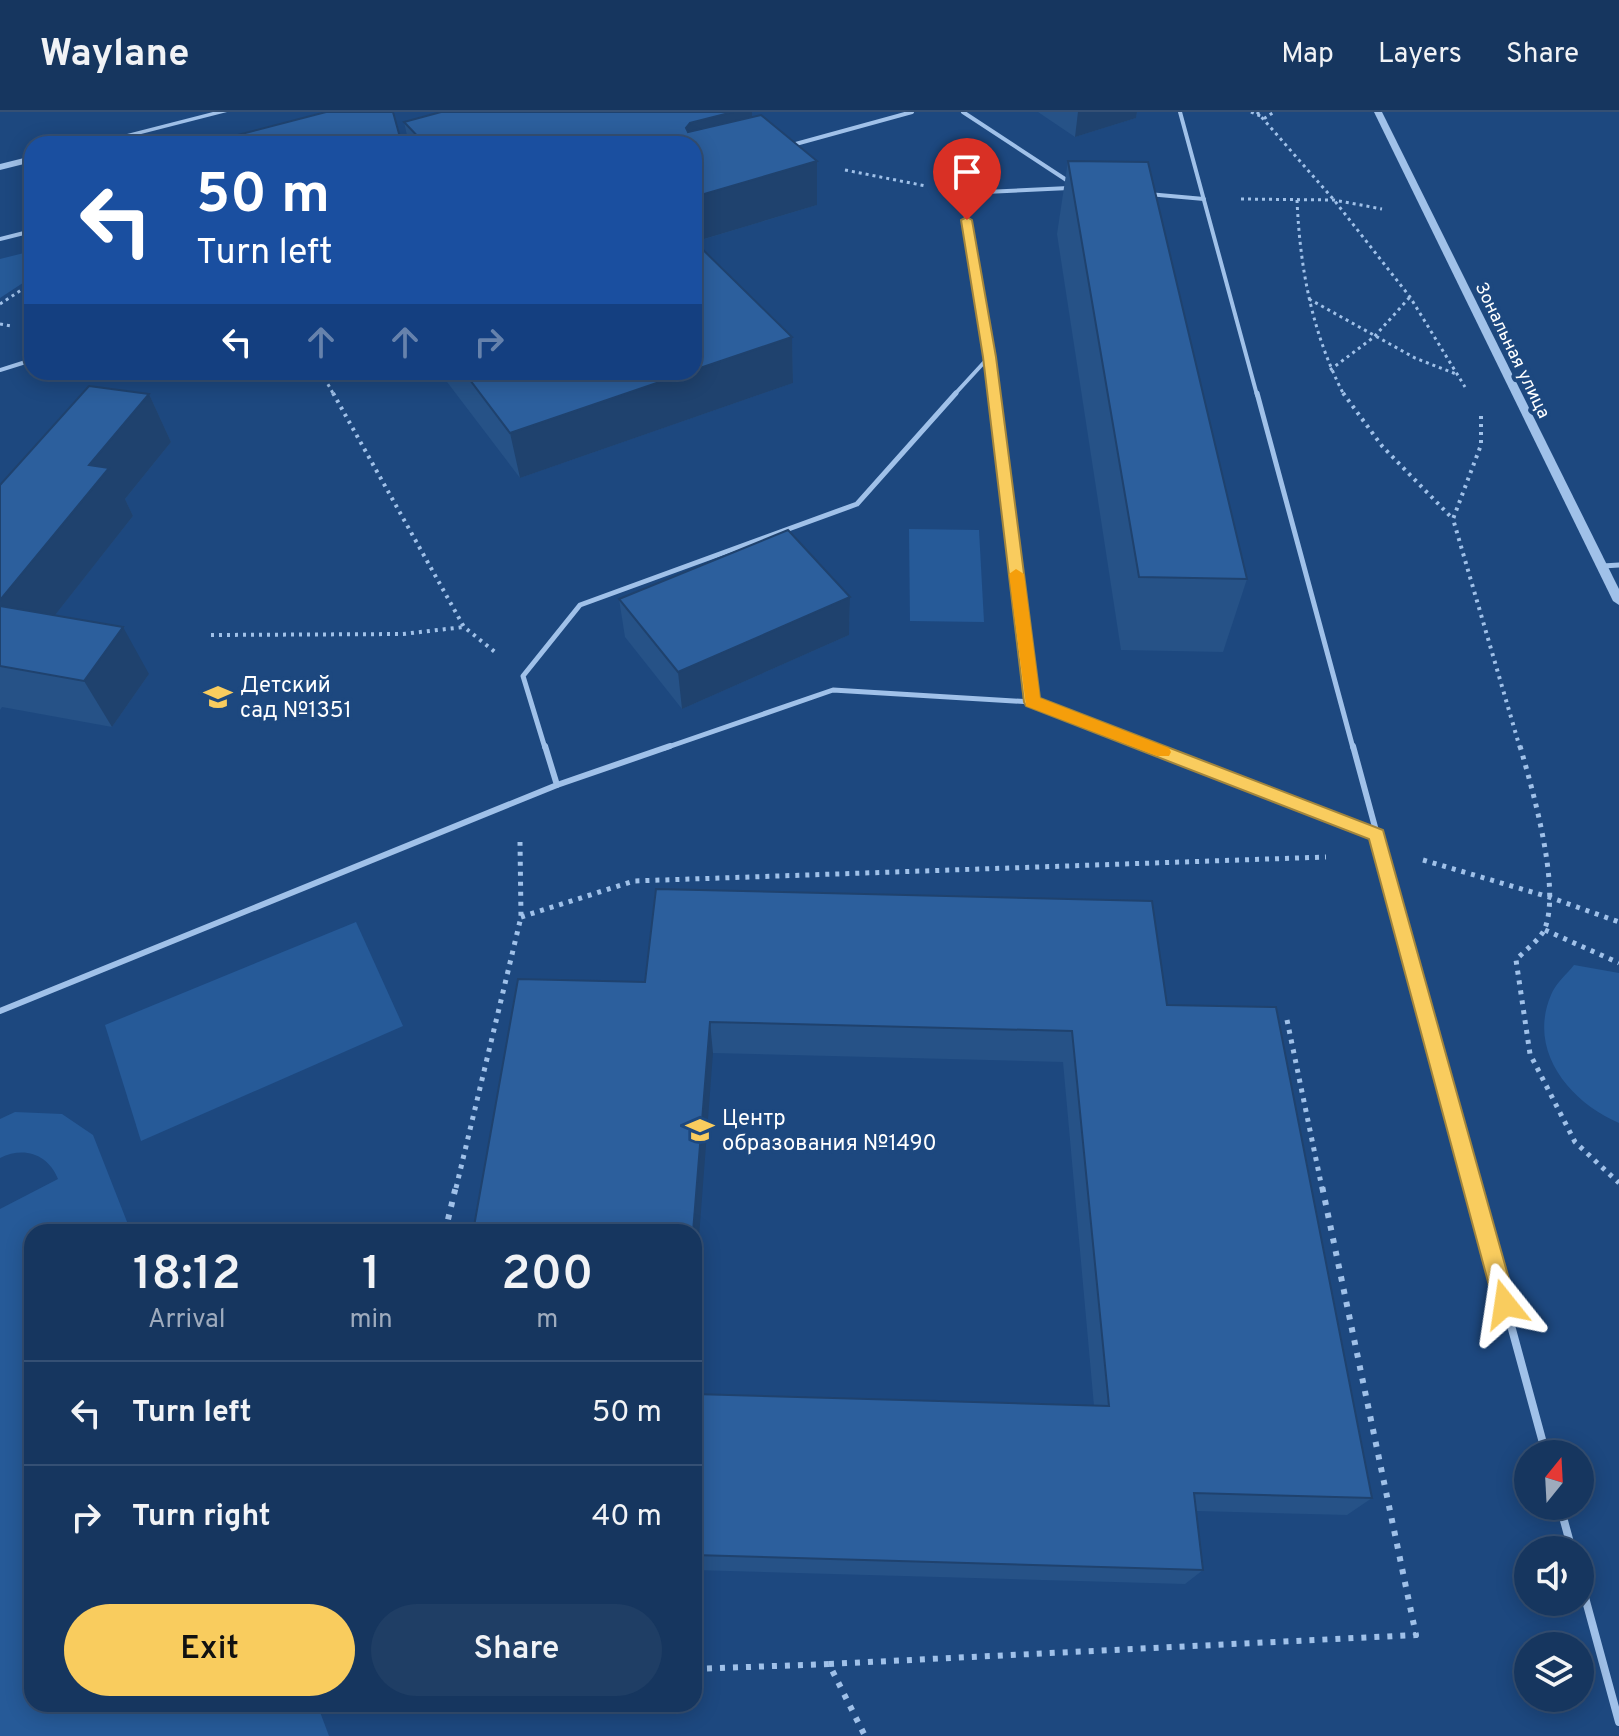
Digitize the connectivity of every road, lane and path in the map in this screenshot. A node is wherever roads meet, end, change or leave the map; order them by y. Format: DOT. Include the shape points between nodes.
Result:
graph roads {
  1 [pos="223,112"];
  2 [pos="912,112"];
  3 [pos="963,112"];
  4 [pos="1180,112"];
  5 [pos="1254,112"];
  6 [pos="1274,112"];
  7 [pos="1378,112"];
  8 [pos="1265,118"];
  9 [pos="129,136"];
  10 [pos="791,145"];
  11 [pos="24,161"];
  12 [pos="0,167"];
  13 [pos="838,169"];
  14 [pos="962,193"];
  15 [pos="1140,193"];
  16 [pos="1204,199"];
  17 [pos="1297,200"];
  18 [pos="1334,200"];
  19 [pos="1393,211"];
  20 [pos="24,233"];
  21 [pos="0,239"];
  22 [pos="24,288"];
  23 [pos="1410,297"];
  24 [pos="1308,299"];
  25 [pos="0,304"];
  26 [pos="1374,337"];
  27 [pos="989,357"];
  28 [pos="24,362"];
  29 [pos="0,370"];
  30 [pos="1330,370"];
  31 [pos="1457,374"];
  32 [pos="325,380"];
  33 [pos="1473,399"];
  34 [pos="1481,412"];
  35 [pos="1453,519"];
  36 [pos="1619,565"];
  37 [pos="1602,566"];
  38 [pos="1619,601"];
  39 [pos="464,627"];
  40 [pos="211,635"];
  41 [pos="523,676"];
  42 [pos="1032,702"];
  43 [pos="557,785"];
  44 [pos="519,801"];
  45 [pos="1377,834"];
  46 [pos="1383,855"];
  47 [pos="1549,897"];
  48 [pos="521,917"];
  49 [pos="1619,922"];
  50 [pos="1545,930"];
  51 [pos="1619,963"];
  52 [pos="0,1011"];
  53 [pos="1287,1020"];
  54 [pos="1619,1183"];
  55 [pos="447,1224"];
  56 [pos="1542,1440"];
  57 [pos="1590,1616"];
  58 [pos="829,1664"];
  59 [pos="702,1669"];
  60 [pos="1619,1722"];
  61 [pos="865,1736"];
  1 -- 9 [label="street"];
  2 -- 10 [label="lane"];
  3 -- 14 [label="lane" via="1077,187"];
  4 -- 16 [label="lane"];
  5 -- 8 [label="path"];
  6 -- 8 [label="path"];
  7 -- 37 [label="street, Зональная улица"];
  8 -- 18 [label="path"];
  11 -- 12 [label="street"];
  13 -- 14 [label="path"];
  14 -- 27 [label="lane"];
  15 -- 16 [label="lane"];
  16 -- 17 [label="path"];
  16 -- 45 [label="lane"];
  17 -- 18 [label="path"];
  17 -- 24 [label="path" via="1298,252"];
  18 -- 19 [label="path"];
  18 -- 23 [label="path"];
  20 -- 21 [label="lane"];
  22 -- 25 [label="path"];
  23 -- 26 [label="path"];
  23 -- 31 [label="path"];
  24 -- 26 [label="path"];
  24 -- 30 [label="path"];
  26 -- 30 [label="path"];
  26 -- 31 [label="path"];
  27 -- 41 [label="lane" via="857,504 580,605"];
  27 -- 42 [label="lane"];
  28 -- 29 [label="lane"];
  30 -- 35 [label="path" via="1361,421"];
  31 -- 33 [label="path"];
  32 -- 39 [label="path"];
  34 -- 35 [label="path" via="1481,445"];
  35 -- 47 [label="path" via="1540,815"];
  36 -- 37 [label="lane"];
  37 -- 38 [label="street, Зональная улица"];
  39 -- 40 [label="path" via="403,634"];
  39 -- 41 [label="path"];
  41 -- 43 [label="lane"];
  42 -- 43 [label="lane" via="833,690"];
  42 -- 45 [label="lane"];
  43 -- 44 [label="lane"];
  44 -- 48 [label="path"];
  44 -- 52 [label="lane"];
  45 -- 46 [label="lane"];
  46 -- 47 [label="path" via="1433,861"];
  46 -- 48 [label="path" via="634,881"];
  46 -- 56 [label="lane"];
  47 -- 49 [label="path"];
  47 -- 50 [label="path"];
  48 -- 55 [label="path"];
  50 -- 51 [label="path"];
  50 -- 54 [label="path" via="1516,960 1530,1054 1575,1142"];
  53 -- 58 [label="path" via="1416,1635"];
  57 -- 60 [label="lane"];
  58 -- 59 [label="path"];
  58 -- 61 [label="path"];
}
